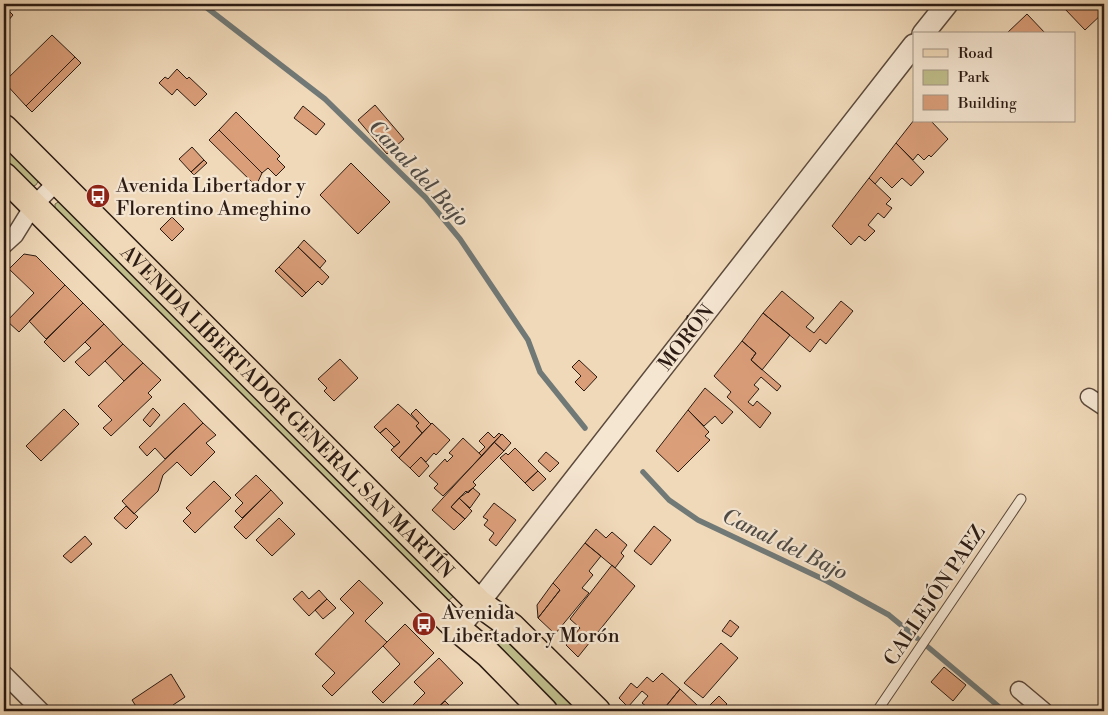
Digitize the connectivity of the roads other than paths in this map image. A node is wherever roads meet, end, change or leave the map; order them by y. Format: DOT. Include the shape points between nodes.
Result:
graph roads {
  1 [pos="947,4"];
  2 [pos="925,32"];
  3 [pos="913,47"];
  4 [pos="4,128"];
  5 [pos="4,176"];
  6 [pos="57,182"];
  7 [pos="33,206"];
  8 [pos="4,245"];
  9 [pos="1089,397"];
  10 [pos="1104,407"];
  11 [pos="1021,499"];
  12 [pos="479,603"];
  13 [pos="458,629"];
  14 [pos="4,674"];
  15 [pos="1019,690"];
  16 [pos="41,711"];
  17 [pos="544,711"];
  18 [pos="597,711"];
  19 [pos="877,711"];
  20 [pos="1044,711"];
  1 -- 2 [label="street"];
  3 -- 12 [label="street, MORÓN"];
  4 -- 6 [label="main road, AVENIDA LIBERTADOR GENERAL SAN MARTÍN"];
  5 -- 7 [label="main road, AVENIDA LIBERTADOR GENERAL SAN MARTÍN"];
  6 -- 7 [label="street"];
  6 -- 12 [label="main road, AVENIDA LIBERTADOR GENERAL SAN MARTÍN"];
  7 -- 8 [label="street" via="15,235"];
  7 -- 13 [label="main road, AVENIDA LIBERTADOR GENERAL SAN MARTÍN"];
  9 -- 10 [label="street"];
  11 -- 19 [label="lane, CALLEJÓN PAEZ"];
  12 -- 13 [label="street, MORÓN"];
  12 -- 18 [label="main road, AVENIDA LIBERTADOR GENERAL SAN MARTÍN" via="512,627"];
  13 -- 17 [label="main road, AVENIDA LIBERTADOR GENERAL SAN MARTÍN" via="488,654"];
  14 -- 16 [label="street"];
  15 -- 20 [label="street"];
}
